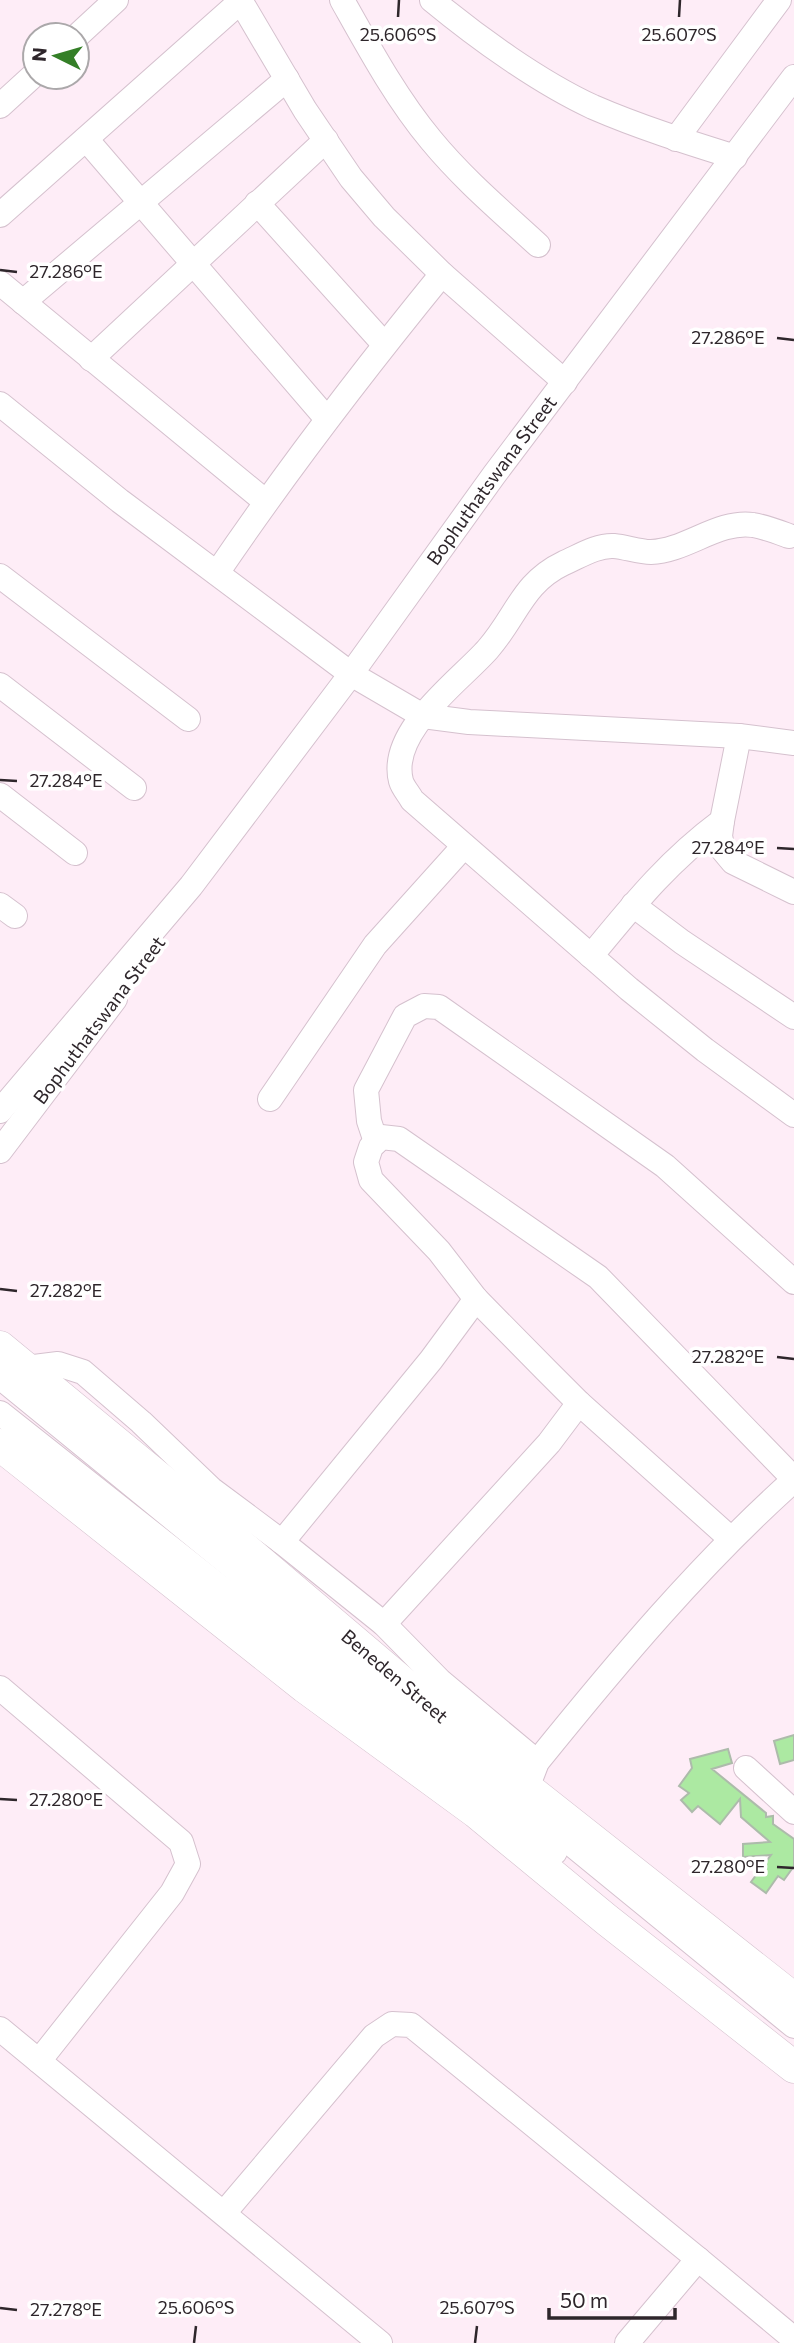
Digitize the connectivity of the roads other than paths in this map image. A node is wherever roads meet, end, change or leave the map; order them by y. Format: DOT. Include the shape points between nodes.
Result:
graph roads {
  1 [pos="116,0"];
  2 [pos="241,0"];
  3 [pos="342,0"];
  4 [pos="432,0"];
  5 [pos="779,0"];
  6 [pos="91,23"];
  7 [pos="794,77"];
  8 [pos="287,79"];
  9 [pos="21,87"];
  10 [pos="0,106"];
  11 [pos="86,139"];
  12 [pos="676,139"];
  13 [pos="326,140"];
  14 [pos="735,157"];
  15 [pos="141,202"];
  16 [pos="257,203"];
  17 [pos="0,215"];
  18 [pos="538,245"];
  19 [pos="193,262"];
  20 [pos="442,274"];
  21 [pos="0,283"];
  22 [pos="23,302"];
  23 [pos="384,344"];
  24 [pos="91,359"];
  25 [pos="565,382"];
  26 [pos="0,404"];
  27 [pos="327,419"];
  28 [pos="265,502"];
  29 [pos="789,536"];
  30 [pos="217,573"];
  31 [pos="0,576"];
  32 [pos="351,674"];
  33 [pos="0,685"];
  34 [pos="423,716"];
  35 [pos="188,719"];
  36 [pos="739,736"];
  37 [pos="794,743"];
  38 [pos="134,788"];
  39 [pos="0,795"];
  40 [pos="722,821"];
  41 [pos="464,846"];
  42 [pos="75,853"];
  43 [pos="191,886"];
  44 [pos="794,892"];
  45 [pos="633,905"];
  46 [pos="591,956"];
  47 [pos="794,1017"];
  48 [pos="270,1099"];
  49 [pos="0,1111"];
  50 [pos="794,1115"];
  51 [pos="376,1142"];
  52 [pos="0,1151"];
  53 [pos="794,1282"];
  54 [pos="476,1299"];
  55 [pos="0,1348"];
  56 [pos="13,1373"];
  57 [pos="579,1403"];
  58 [pos="0,1413"];
  59 [pos="0,1445"];
  60 [pos="794,1480"];
  61 [pos="730,1539"];
  62 [pos="282,1542"];
  63 [pos="384,1624"];
  64 [pos="0,1688"];
  65 [pos="746,1768"];
  66 [pos="532,1775"];
  67 [pos="794,1812"];
  68 [pos="794,1999"];
  69 [pos="794,2026"];
  70 [pos="0,2029"];
  71 [pos="794,2047"];
  72 [pos="39,2061"];
  73 [pos="794,2067"];
  74 [pos="224,2213"];
  75 [pos="698,2259"];
  76 [pos="794,2339"];
  77 [pos="380,2343"];
  78 [pos="627,2343"];
  1 -- 6 [label="street"];
  2 -- 8 [label="street"];
  2 -- 11 [label="street"];
  3 -- 18 [label="street" via="391,85 430,139"];
  4 -- 12 [label="street" via="553,86"];
  5 -- 12 [label="street"];
  7 -- 14 [label="street, Bophuthatswana Street"];
  8 -- 13 [label="street"];
  8 -- 15 [label="street"];
  9 -- 10 [label="street"];
  11 -- 15 [label="street"];
  11 -- 17 [label="street"];
  12 -- 14 [label="street"];
  13 -- 16 [label="street"];
  13 -- 20 [label="street" via="384,217"];
  14 -- 25 [label="street, Bophuthatswana Street"];
  15 -- 19 [label="street"];
  15 -- 22 [label="street"];
  16 -- 19 [label="street"];
  16 -- 23 [label="street"];
  19 -- 24 [label="street"];
  19 -- 27 [label="street"];
  20 -- 23 [label="street"];
  20 -- 25 [label="street"];
  21 -- 22 [label="street"];
  22 -- 24 [label="street"];
  23 -- 27 [label="street"];
  24 -- 28 [label="street"];
  25 -- 32 [label="street, Bophuthatswana Street"];
  26 -- 30 [label="street"];
  27 -- 28 [label="street"];
  28 -- 30 [label="street"];
  29 -- 34 [label="street" via="752,525 728,527 652,552 601,547 562,564 541,576 488,650"];
  30 -- 32 [label="street"];
  31 -- 35 [label="street"];
  32 -- 34 [label="street"];
  32 -- 43 [label="street, Bophuthatswana Street"];
  33 -- 38 [label="street"];
  34 -- 36 [label="street"];
  34 -- 41 [label="street" via="407,742 400,765 402,783 412,800"];
  36 -- 37 [label="street"];
  36 -- 40 [label="street"];
  39 -- 42 [label="street"];
  40 -- 44 [label="street" via="723,850 733,862"];
  40 -- 45 [label="street" via="690,845"];
  41 -- 46 [label="street"];
  41 -- 48 [label="street" via="375,945"];
  43 -- 49 [label="street, Bophuthatswana Street"];
  43 -- 52 [label="street, Bophuthatswana Street" via="162,938"];
  45 -- 46 [label="street"];
  45 -- 47 [label="street"];
  46 -- 50 [label="street" via="705,1050"];
  51 -- 53 [label="street" via="366,1090 405,1016 424,1006 439,1007 665,1166"];
  51 -- 54 [label="street" via="366,1162 370,1180 439,1251"];
  51 -- 60 [label="street" via="381,1137 399,1139 597,1277"];
  54 -- 57 [label="street"];
  54 -- 62 [label="street"];
  55 -- 56 [label="main road, Beneden Street"];
  56 -- 62 [label="street" via="58,1364 83,1372 211,1489"];
  56 -- 66 [label="main road, Beneden Street"];
  56 -- 69 [label="street"];
  57 -- 61 [label="street"];
  57 -- 63 [label="street" via="549,1443"];
  58 -- 71 [label="street"];
  59 -- 73 [label="main road" via="304,1687 477,1812"];
  60 -- 61 [label="street"];
  61 -- 66 [label="street" via="645,1631"];
  62 -- 63 [label="street"];
  63 -- 66 [label="street"];
  64 -- 72 [label="street" via="181,1842 188,1864 172,1893"];
  65 -- 67 [label="street"];
  66 -- 68 [label="main road, Beneden Street"];
  70 -- 72 [label="street"];
  72 -- 74 [label="street"];
  74 -- 75 [label="street" via="374,2036 393,2024 411,2025"];
  74 -- 77 [label="street"];
  75 -- 76 [label="street"];
  75 -- 78 [label="street"];
}
